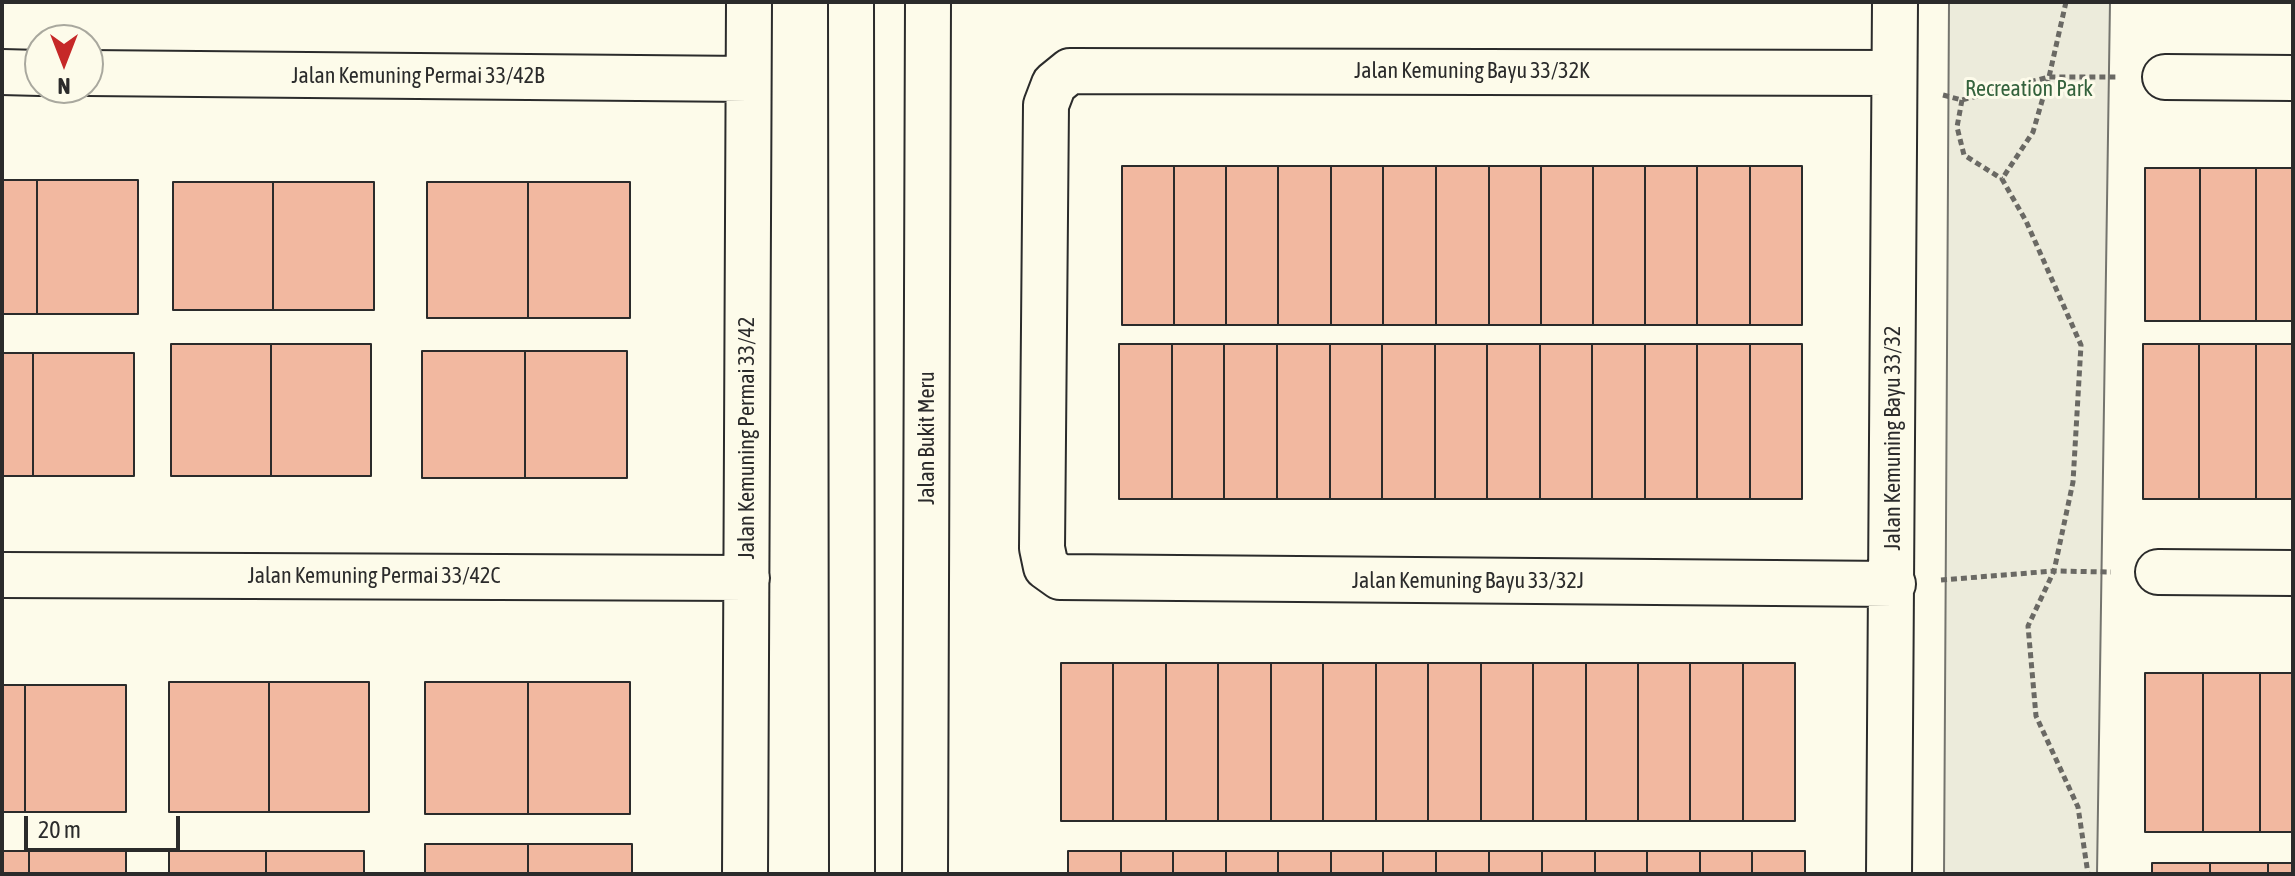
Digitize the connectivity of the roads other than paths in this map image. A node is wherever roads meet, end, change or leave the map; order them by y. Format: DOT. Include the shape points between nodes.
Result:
graph roads {
  1 [pos="749,2"];
  2 [pos="851,2"];
  3 [pos="928,2"];
  4 [pos="1895,2"];
  5 [pos="2,72"];
  6 [pos="24,73"];
  7 [pos="104,73"];
  8 [pos="1894,73"];
  9 [pos="2165,77"];
  10 [pos="2293,78"];
  11 [pos="748,79"];
  12 [pos="1046,567"];
  13 [pos="2158,572"];
  14 [pos="2293,573"];
  15 [pos="2,575"];
  16 [pos="747,578"];
  17 [pos="1893,584"];
  18 [pos="745,874"];
  19 [pos="852,874"];
  20 [pos="925,874"];
  21 [pos="1889,874"];
  1 -- 11 [label="street, Jalan Kemuning Permai 33/42"];
  2 -- 19 [label="street"];
  3 -- 20 [label="street, Jalan Bukit Meru"];
  4 -- 8 [label="street, Jalan Kemuning Bayu 33/32"];
  5 -- 6 [label="street"];
  7 -- 11 [label="street, Jalan Kemuning Permai 33/42B"];
  8 -- 12 [label="street, Jalan Kemuning Bayu 33/32K" via="1070,71 1054,84 1046,105"];
  8 -- 17 [label="street, Jalan Kemuning Bayu 33/32"];
  9 -- 10 [label="street"];
  11 -- 16 [label="street, Jalan Kemuning Permai 33/42"];
  12 -- 17 [label="street, Jalan Kemuning Bayu 33/32J" via="1060,577 1086,578"];
  13 -- 14 [label="street"];
  15 -- 16 [label="street, Jalan Kemuning Permai 33/42C"];
  16 -- 18 [label="street, Jalan Kemuning Permai 33/42"];
  17 -- 21 [label="street, Jalan Kemuning Bayu 33/32"];
}
